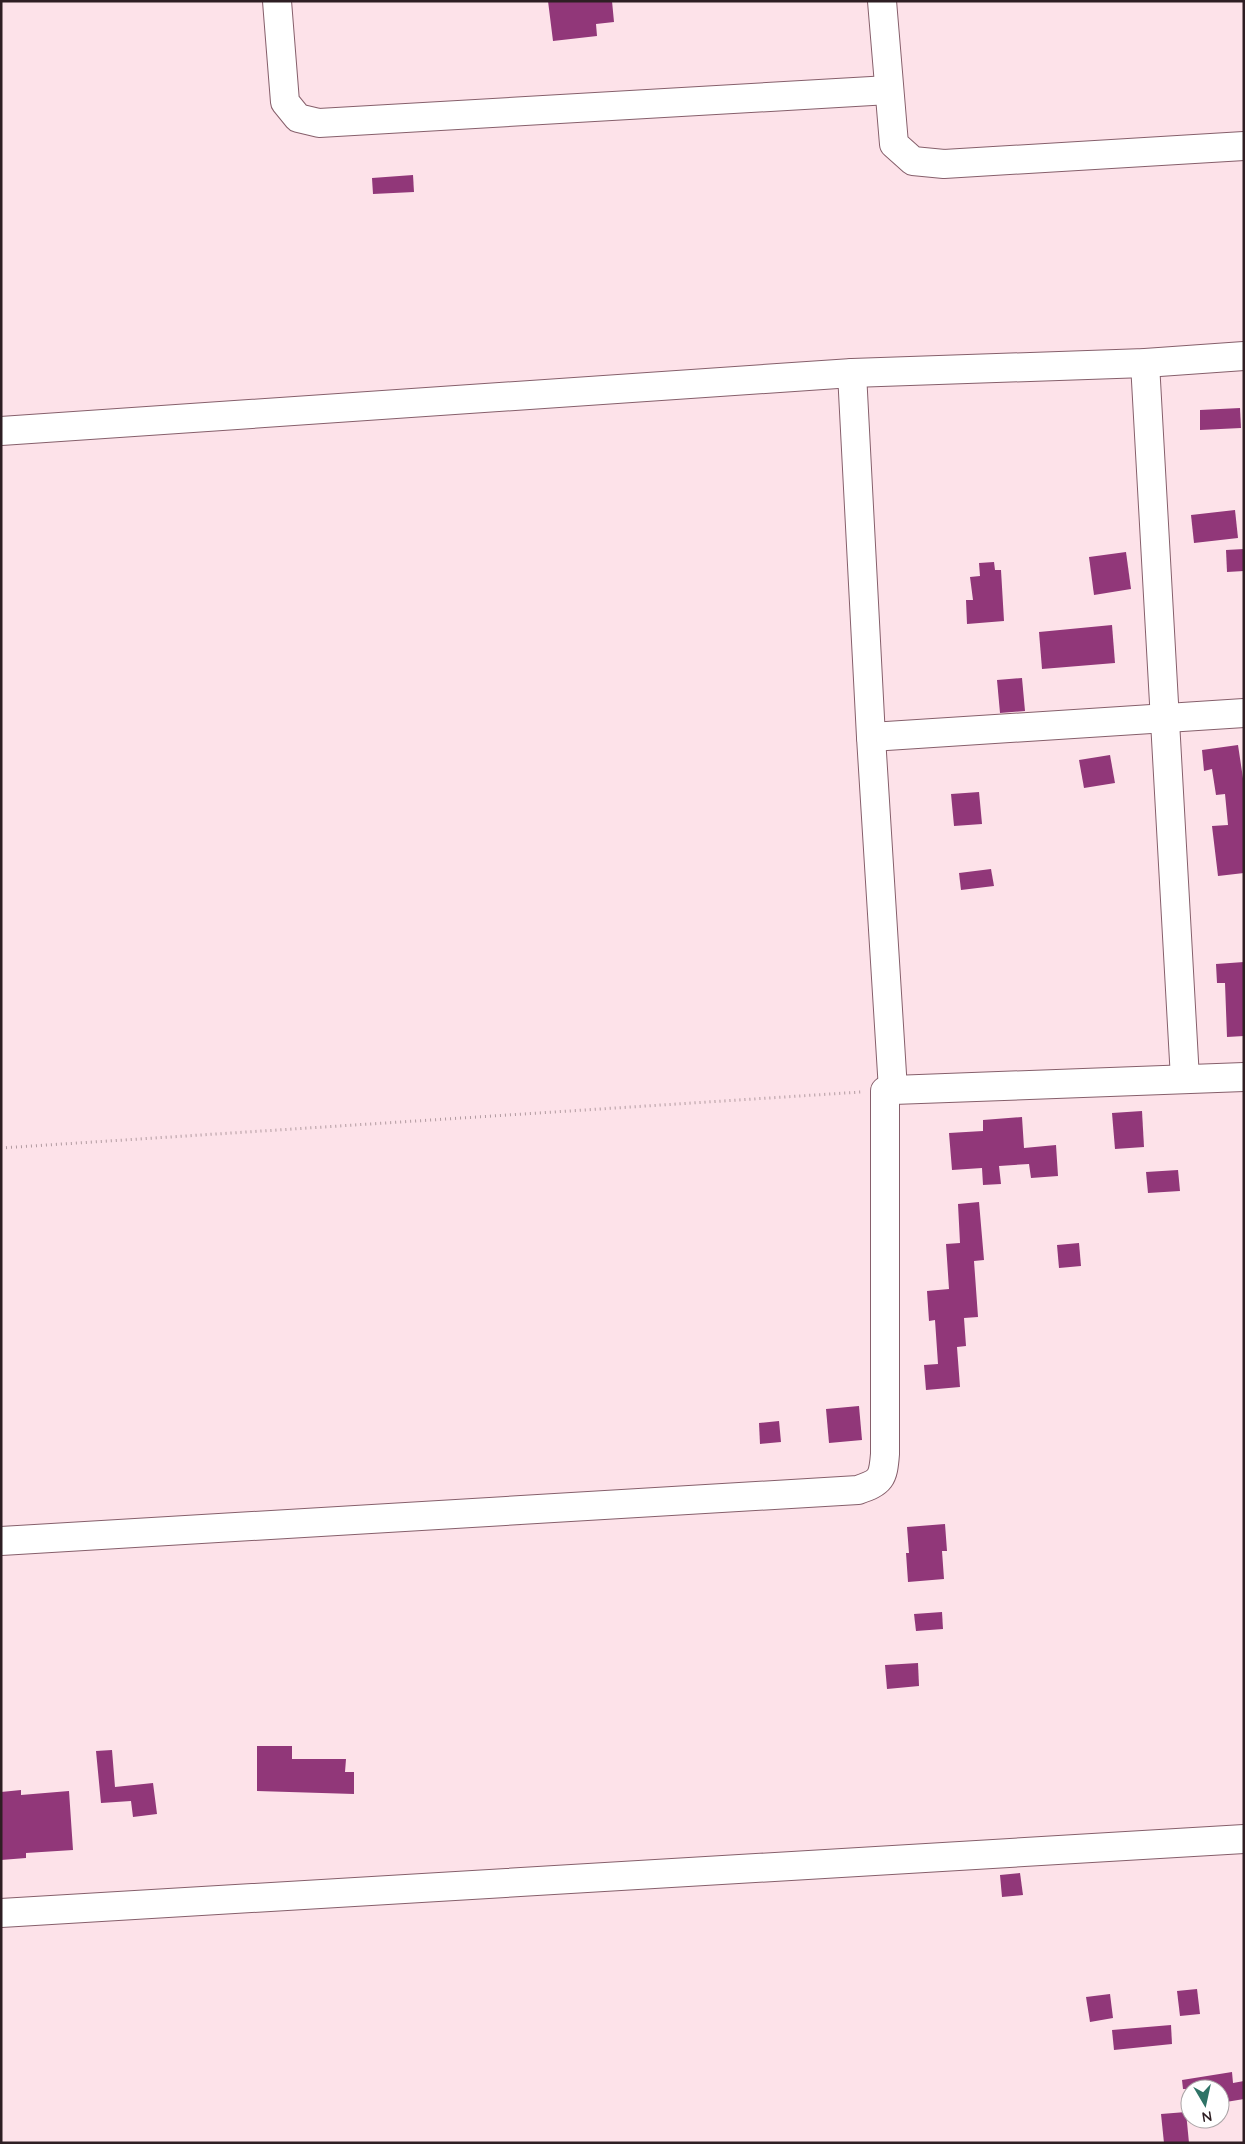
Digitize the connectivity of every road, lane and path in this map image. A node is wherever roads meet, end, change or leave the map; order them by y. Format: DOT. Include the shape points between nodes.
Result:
graph roads {
  1 [pos="276,1"];
  2 [pos="882,1"];
  3 [pos="889,90"];
  4 [pos="1244,146"];
  5 [pos="1244,356"];
  6 [pos="1145,363"];
  7 [pos="852,373"];
  8 [pos="1,431"];
  9 [pos="1244,713"];
  10 [pos="1165,718"];
  11 [pos="871,737"];
  12 [pos="1244,1077"];
  13 [pos="1185,1080"];
  14 [pos="884,1091"];
  15 [pos="1,1148"];
  16 [pos="1,1540"];
  17 [pos="1244,1839"];
  18 [pos="1,1913"];
  1 -- 3 [label="street" via="284,102 298,118 319,123"];
  2 -- 3 [label="street"];
  3 -- 4 [label="street" via="894,144 913,161 944,164"];
  5 -- 6 [label="street"];
  6 -- 7 [label="street"];
  6 -- 10 [label="street"];
  7 -- 8 [label="street"];
  7 -- 11 [label="street"];
  9 -- 10 [label="street"];
  10 -- 11 [label="street"];
  10 -- 13 [label="street"];
  11 -- 13 [label="street" via="893,1090"];
  12 -- 13 [label="street"];
  14 -- 15 [label="path"];
  14 -- 16 [label="street" via="885,1454 884,1472 872,1485 858,1490"];
  17 -- 18 [label="street"];
}
